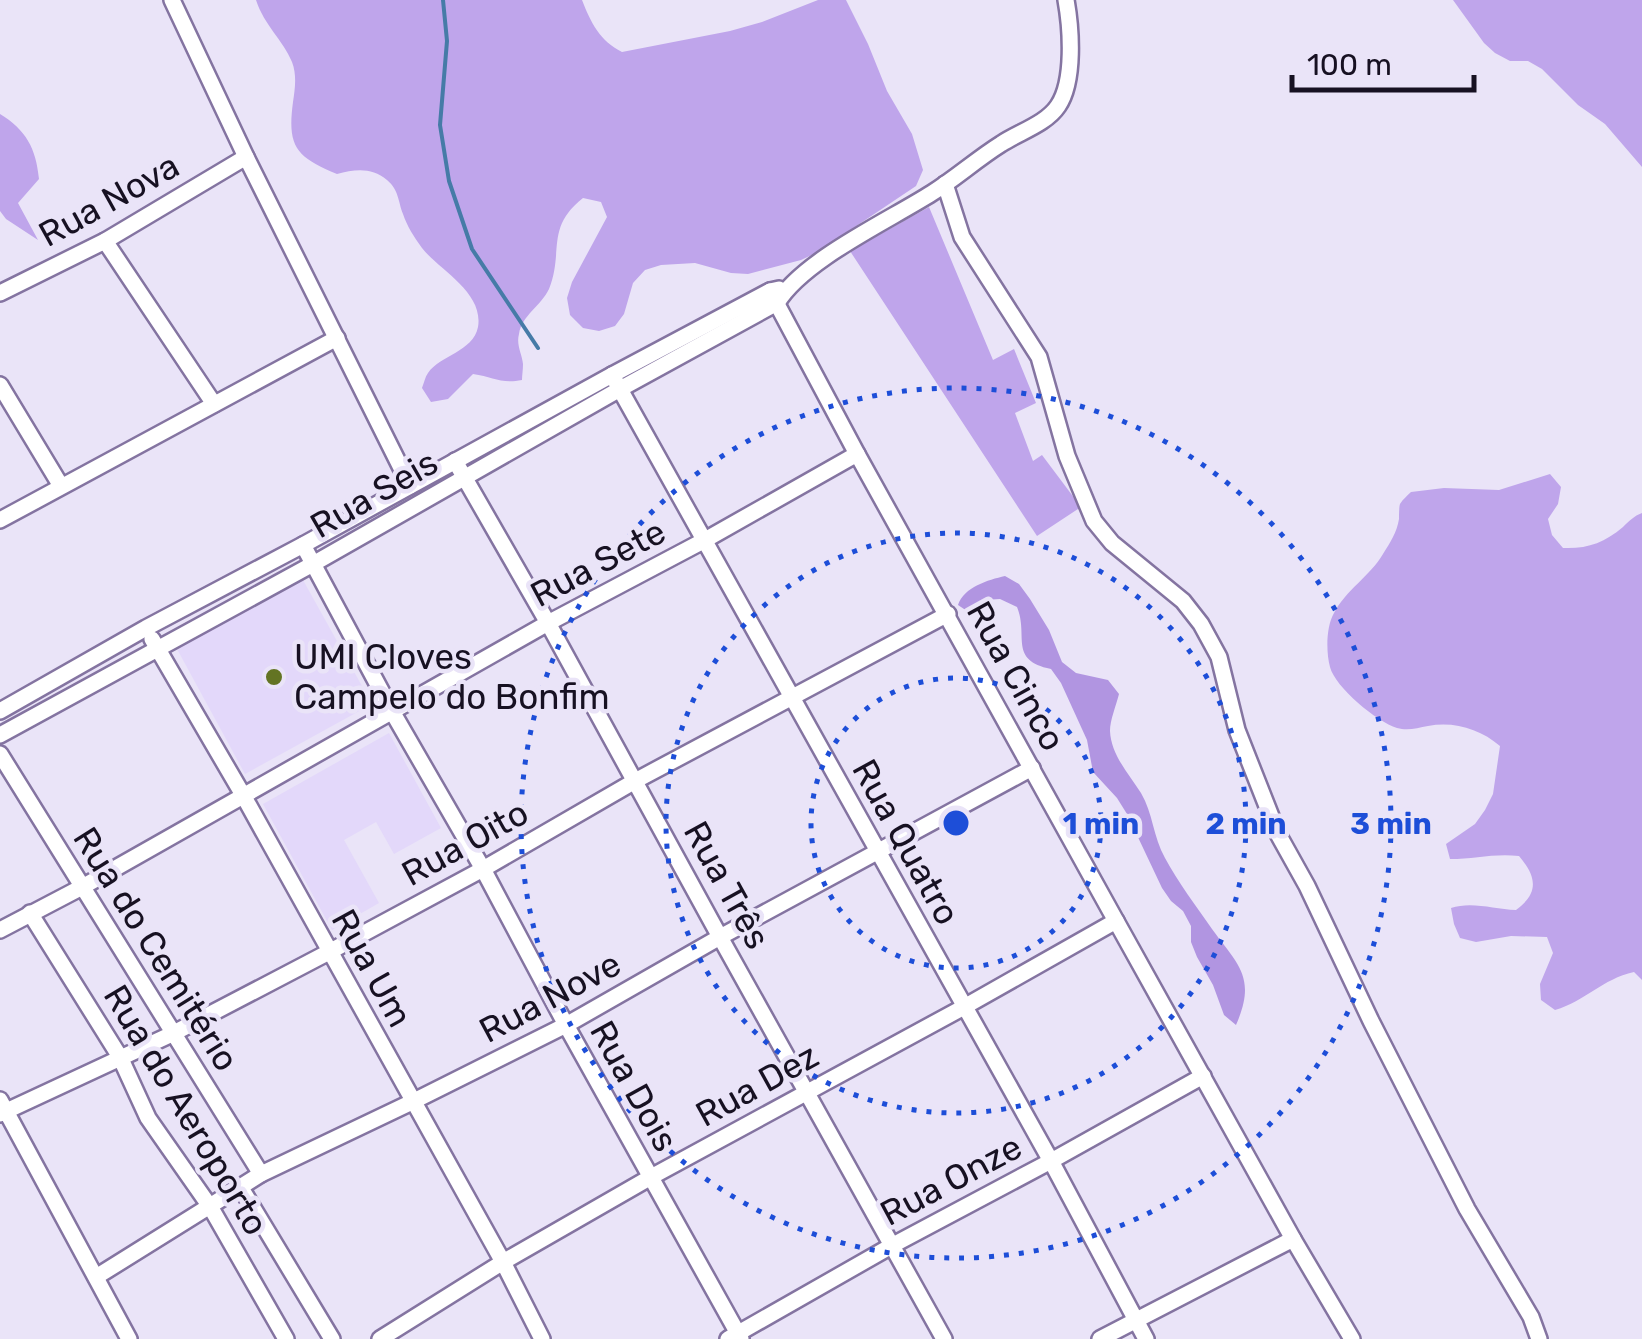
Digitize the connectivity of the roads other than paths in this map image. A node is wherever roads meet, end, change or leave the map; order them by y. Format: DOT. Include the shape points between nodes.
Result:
graph roads {
  1 [pos="172,0"];
  2 [pos="1066,0"];
  3 [pos="246,157"];
  4 [pos="945,184"];
  5 [pos="105,241"];
  6 [pos="0,294"];
  7 [pos="777,294"];
  8 [pos="337,338"];
  9 [pos="616,382"];
  10 [pos="0,385"];
  11 [pos="214,404"];
  12 [pos="857,454"];
  13 [pos="455,462"];
  14 [pos="464,477"];
  15 [pos="60,486"];
  16 [pos="410,486"];
  17 [pos="0,520"];
  18 [pos="705,540"];
  19 [pos="303,546"];
  20 [pos="313,564"];
  21 [pos="948,614"];
  22 [pos="548,623"];
  23 [pos="146,628"];
  24 [pos="157,648"];
  25 [pos="792,698"];
  26 [pos="0,711"];
  27 [pos="393,713"];
  28 [pos="0,735"];
  29 [pos="0,754"];
  30 [pos="1032,768"];
  31 [pos="636,780"];
  32 [pos="243,795"];
  33 [pos="878,853"];
  34 [pos="483,869"];
  35 [pos="84,886"];
  36 [pos="30,914"];
  37 [pos="1116,921"];
  38 [pos="0,930"];
  39 [pos="720,937"];
  40 [pos="329,952"];
  41 [pos="964,1007"];
  42 [pos="566,1025"];
  43 [pos="172,1034"];
  44 [pos="120,1057"];
  45 [pos="1203,1076"];
  46 [pos="807,1092"];
  47 [pos="412,1102"];
  48 [pos="1,1112"];
  49 [pos="1051,1161"];
  50 [pos="261,1174"];
  51 [pos="651,1177"];
  52 [pos="241,1188"];
  53 [pos="210,1208"];
  54 [pos="1293,1239"];
  55 [pos="893,1245"];
  56 [pos="503,1262"];
  57 [pos="96,1277"];
  58 [pos="276,1319"];
  59 [pos="1136,1320"];
  60 [pos="736,1337"];
  61 [pos="118,1339"];
  62 [pos="129,1339"];
  63 [pos="275,1339"];
  64 [pos="286,1339"];
  65 [pos="332,1339"];
  66 [pos="380,1339"];
  67 [pos="542,1339"];
  68 [pos="944,1339"];
  69 [pos="1100,1339"];
  70 [pos="1146,1339"];
  71 [pos="1352,1339"];
  72 [pos="1539,1339"];
  1 -- 3 [label="street"];
  2 -- 4 [label="street" via="1070,52 1058,107"];
  3 -- 5 [label="street, Rua Nova"];
  3 -- 8 [label="street"];
  4 -- 7 [label="street"];
  4 -- 72 [label="street" via="962,238 1038,357 1094,522 1183,601 1219,657 1236,730 1278,834"];
  5 -- 6 [label="street, Rua Nova"];
  5 -- 11 [label="street"];
  7 -- 9 [label="street"];
  7 -- 12 [label="street, Rua Cinco"];
  8 -- 11 [label="street"];
  8 -- 16 [label="street"];
  9 -- 13 [label="street"];
  9 -- 14 [label="street, Rua Seis"];
  9 -- 18 [label="street, Rua Quatro"];
  10 -- 15 [label="street"];
  11 -- 15 [label="street"];
  12 -- 18 [label="street, Rua Sete"];
  12 -- 21 [label="street, Rua Cinco"];
  13 -- 14 [label="street, Rua Três"];
  13 -- 16 [label="street"];
  14 -- 20 [label="street, Rua Seis"];
  14 -- 22 [label="street, Rua Três"];
  15 -- 17 [label="street"];
  16 -- 19 [label="street"];
  18 -- 22 [label="street, Rua Sete"];
  18 -- 25 [label="street, Rua Quatro"];
  19 -- 20 [label="street, Rua Dois"];
  19 -- 23 [label="street"];
  20 -- 24 [label="street, Rua Seis"];
  20 -- 27 [label="street, Rua Dois"];
  21 -- 25 [label="street, Rua Oito"];
  21 -- 30 [label="street, Rua Cinco"];
  22 -- 27 [label="street, Rua Sete"];
  22 -- 31 [label="street, Rua Três"];
  23 -- 24 [label="street, Rua Um"];
  23 -- 26 [label="street"];
  24 -- 28 [label="street, Rua Seis"];
  24 -- 32 [label="street, Rua Um"];
  25 -- 31 [label="street, Rua Oito"];
  25 -- 33 [label="street, Rua Quatro"];
  27 -- 32 [label="street, Rua Sete"];
  27 -- 34 [label="street, Rua Dois"];
  29 -- 35 [label="street, Rua do Cemitério"];
  30 -- 33 [label="street, Rua Nove"];
  30 -- 37 [label="street, Rua Cinco"];
  31 -- 34 [label="street, Rua Oito"];
  31 -- 39 [label="street, Rua Três"];
  32 -- 35 [label="street, Rua Sete"];
  32 -- 40 [label="street, Rua Um"];
  33 -- 39 [label="street, Rua Nove"];
  33 -- 41 [label="street, Rua Quatro"];
  34 -- 40 [label="street, Rua Oito"];
  34 -- 42 [label="street, Rua Dois"];
  35 -- 36 [label="street, Rua Sete"];
  35 -- 43 [label="street, Rua do Cemitério"];
  36 -- 38 [label="street, Rua Sete"];
  36 -- 44 [label="street, Rua do Aeroporto"];
  37 -- 41 [label="street, Rua Dez"];
  37 -- 45 [label="street, Rua Cinco"];
  39 -- 42 [label="street, Rua Nove"];
  39 -- 46 [label="street, Rua Três"];
  40 -- 43 [label="street, Rua Oito"];
  40 -- 47 [label="street, Rua Um"];
  41 -- 46 [label="street, Rua Dez"];
  41 -- 49 [label="street, Rua Quatro"];
  42 -- 47 [label="street, Rua Nove"];
  42 -- 51 [label="street, Rua Dois"];
  43 -- 44 [label="street, Rua Oito"];
  43 -- 50 [label="street, Rua do Cemitério"];
  44 -- 48 [label="street, Rua Oito"];
  44 -- 53 [label="street, Rua do Aeroporto" via="148,1118"];
  45 -- 49 [label="street, Rua Onze"];
  45 -- 54 [label="street, Rua Cinco"];
  46 -- 51 [label="street, Rua Dez"];
  46 -- 55 [label="street, Rua Três"];
  47 -- 50 [label="street, Rua Nove"];
  47 -- 56 [label="street, Rua Um"];
  48 -- 57 [label="street"];
  48 -- 61 [label="street"];
  49 -- 55 [label="street, Rua Onze"];
  49 -- 59 [label="street, Rua Quatro"];
  50 -- 52 [label="street, Rua Nove"];
  51 -- 56 [label="street, Rua Dez"];
  51 -- 60 [label="street, Rua Dois"];
  52 -- 53 [label="street, Rua Nove"];
  52 -- 65 [label="street"];
  53 -- 57 [label="street, Rua Nove"];
  53 -- 58 [label="street, Rua do Aeroporto"];
  54 -- 59 [label="street"];
  54 -- 71 [label="street, Rua Cinco"];
  55 -- 60 [label="street, Rua Onze"];
  55 -- 68 [label="street, Rua Três"];
  56 -- 66 [label="street, Rua Dez"];
  56 -- 67 [label="street, Rua Um"];
  57 -- 62 [label="street"];
  58 -- 63 [label="street"];
  58 -- 64 [label="street, Rua do Aeroporto"];
  59 -- 69 [label="street"];
  59 -- 70 [label="street, Rua Quatro"];
}
